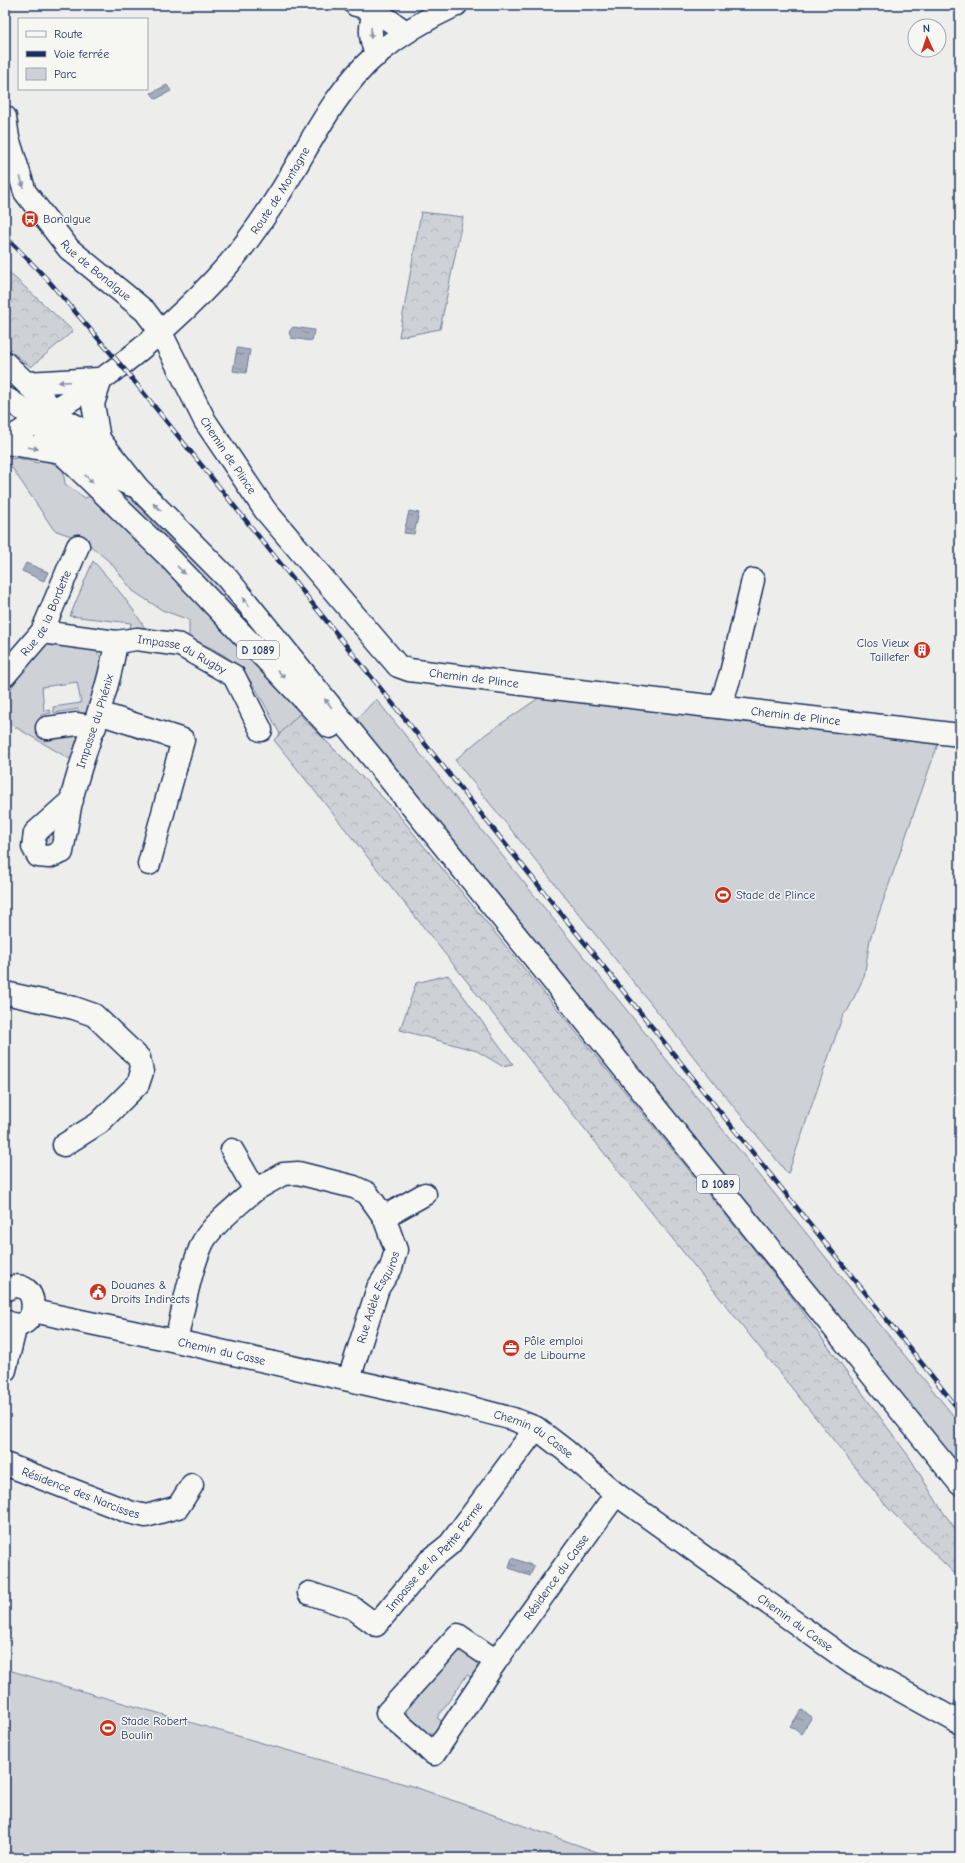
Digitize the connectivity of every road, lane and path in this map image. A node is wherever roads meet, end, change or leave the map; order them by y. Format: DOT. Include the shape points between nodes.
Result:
graph roads {
  1 [pos="456,5"];
  2 [pos="369,7"];
  3 [pos="406,32"];
  4 [pos="377,54"];
  5 [pos="5,117"];
  6 [pos="160,331"];
  7 [pos="5,363"];
  8 [pos="101,379"];
  9 [pos="16,384"];
  10 [pos="5,398"];
  11 [pos="45,415"];
  12 [pos="99,440"];
  13 [pos="5,442"];
  14 [pos="61,452"];
  15 [pos="138,488"];
  16 [pos="78,546"];
  17 [pos="752,580"];
  18 [pos="42,632"];
  19 [pos="116,642"];
  20 [pos="5,675"];
  21 [pos="720,707"];
  22 [pos="97,720"];
  23 [pos="47,728"];
  24 [pos="261,730"];
  25 [pos="960,735"];
  26 [pos="72,800"];
  27 [pos="448,853"];
  28 [pos="148,864"];
  29 [pos="5,993"];
  30 [pos="64,1145"];
  31 [pos="232,1150"];
  32 [pos="255,1190"];
  33 [pos="425,1194"];
  34 [pos="384,1217"];
  35 [pos="5,1290"];
  36 [pos="33,1311"];
  37 [pos="10,1323"];
  38 [pos="176,1341"];
  39 [pos="5,1370"];
  40 [pos="349,1379"];
  41 [pos="536,1428"];
  42 [pos="5,1464"];
  43 [pos="960,1484"];
  44 [pos="192,1485"];
  45 [pos="616,1494"];
  46 [pos="309,1593"];
  47 [pos="496,1661"];
  48 [pos="960,1724"];
  1 -- 3 [label="street, Route de Montagne"];
  2 -- 3 [label="street"];
  2 -- 4 [label="street, one-way" via="370,34"];
  3 -- 4 [label="street, Route de Montagne"];
  4 -- 6 [label="street, Route de Montagne" via="338,97 248,241 208,287"];
  5 -- 6 [label="street, Rue de Bonalgue, one-way" via="8,138 25,192 69,249 145,311"];
  6 -- 8 [label="street, Route de Montagne"];
  6 -- 21 [label="street, Chemin de Plince" via="205,421 265,510 403,672 409,670 479,681"];
  7 -- 9 [label="street, D 1089"];
  8 -- 9 [label="street, one-way"];
  8 -- 11 [label="street, Route de Montagne"];
  8 -- 12 [label="street" via="93,404"];
  9 -- 11 [label="street, D 1089"];
  10 -- 11 [label="street, D 1089"];
  11 -- 12 [label="street, D 1089"];
  11 -- 13 [label="street, Route de Montagne"];
  11 -- 14 [label="street, D 1089" via="49,434"];
  11 -- 15 [label="street, D 1089" via="110,476"];
  12 -- 15 [label="street, D 1089"];
  13 -- 14 [label="street, one-way"];
  14 -- 27 [label="street, D 1089, one-way" via="165,553"];
  27 -- 15 [label="street, D 1089, one-way" via="227,578"];
  16 -- 18 [label="street, Rue de la Bordette"];
  17 -- 21 [label="street" via="731,673"];
  18 -- 19 [label="street, Impasse du Rugby"];
  18 -- 20 [label="street, Rue de la Bordette"];
  19 -- 22 [label="street, Impasse du Phénix"];
  19 -- 24 [label="street, Impasse du Rugby" via="137,639 180,644 234,676"];
  21 -- 25 [label="street, Chemin de Plince"];
  22 -- 23 [label="street"];
  22 -- 26 [label="street, Impasse du Phénix"];
  22 -- 28 [label="street" via="183,740"];
  27 -- 43 [label="street, D 1089"];
  29 -- 30 [label="street" via="94,1015 139,1058 142,1072 138,1084 99,1123"];
  31 -- 32 [label="street"];
  32 -- 34 [label="street, Rue Adèle Esquiros" via="283,1174 298,1173 354,1187 367,1193"];
  32 -- 38 [label="street, Rue Adèle Esquiros" via="223,1219 203,1242"];
  33 -- 34 [label="street"];
  34 -- 40 [label="street, Rue Adèle Esquiros" via="396,1250 391,1268 378,1288"];
  35 -- 36 [label="street" via="12,1287 24,1289 33,1298"];
  36 -- 37 [label="street" via="28,1320"];
  36 -- 38 [label="street, Chemin du Casse"];
  37 -- 39 [label="street"];
  38 -- 40 [label="street, Chemin du Casse"];
  40 -- 41 [label="street, Chemin du Casse" via="506,1417"];
  41 -- 45 [label="street, Chemin du Casse"];
  41 -- 46 [label="street, Impasse de la Petite Ferme" via="450,1544 429,1561 376,1625 353,1608"];
  42 -- 44 [label="street, Résidence des Narcisses" via="128,1512 146,1516 178,1507"];
  45 -- 47 [label="street, Résidence du Casse"];
  45 -- 48 [label="street, Chemin du Casse" via="853,1664"];
  47 -- 47 [label="street, Résidence du Casse" via="434,1754 387,1713 458,1635"];
}
